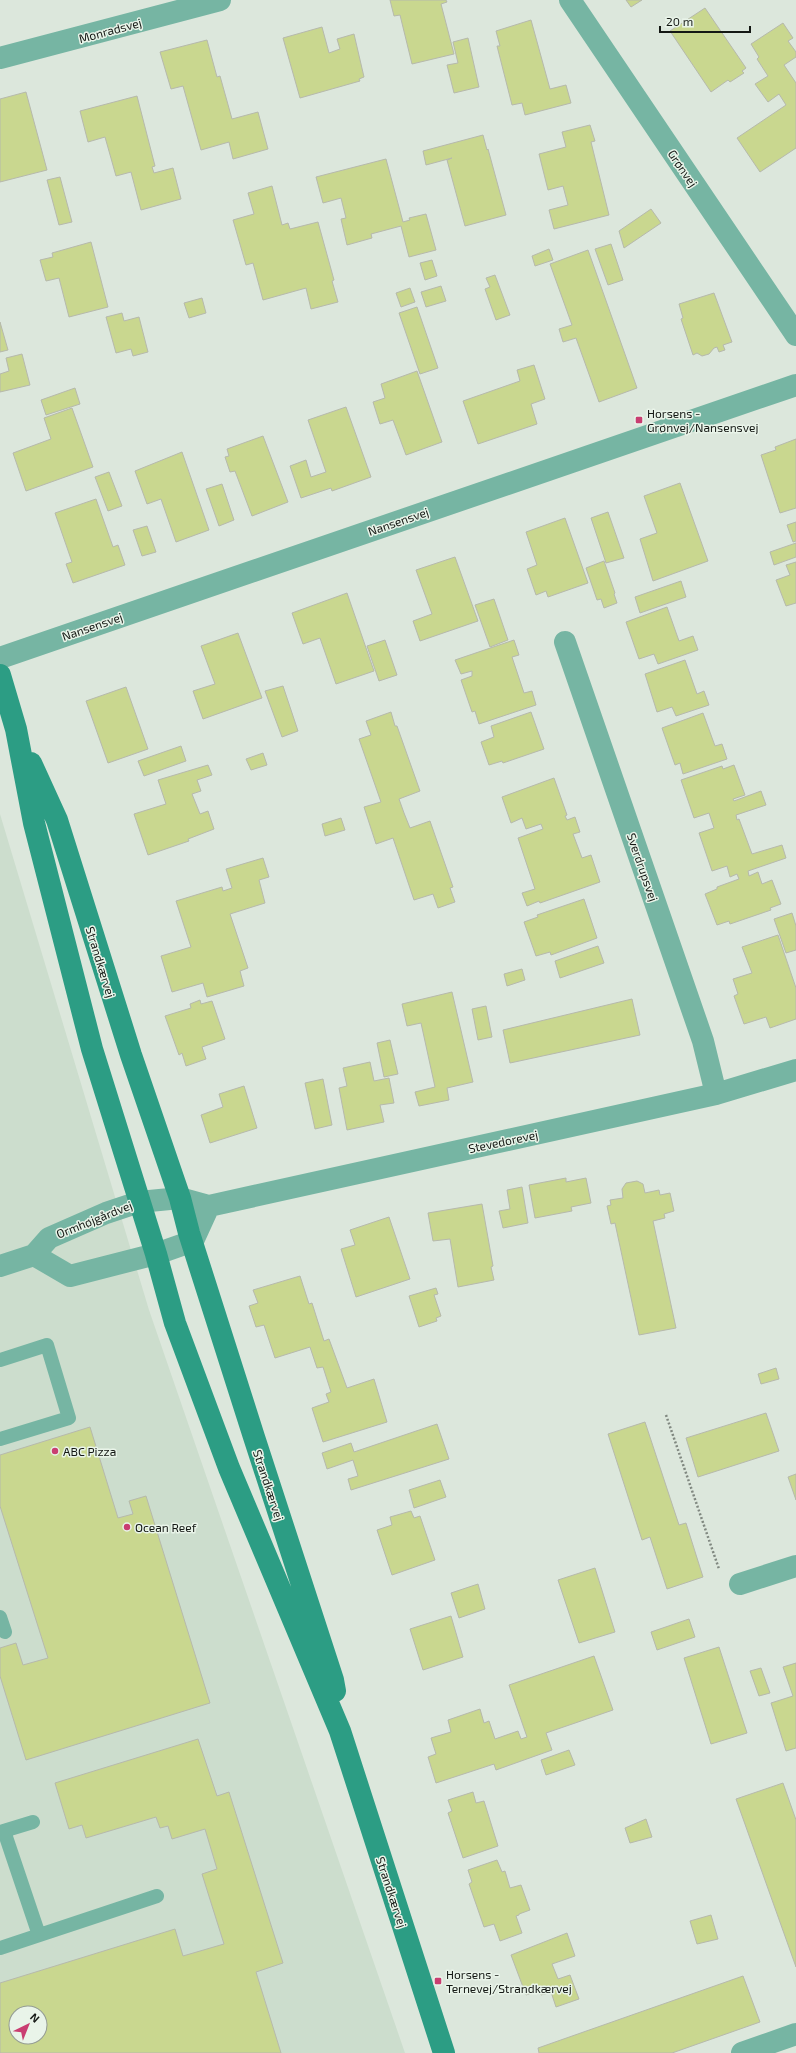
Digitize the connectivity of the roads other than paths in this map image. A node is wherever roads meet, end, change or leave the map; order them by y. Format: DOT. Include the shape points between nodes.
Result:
graph roads {
  1 [pos="220,0"];
  2 [pos="570,0"];
  3 [pos="0,58"];
  4 [pos="796,335"];
  5 [pos="796,385"];
  6 [pos="565,642"];
  7 [pos="0,658"];
  8 [pos="0,675"];
  9 [pos="16,729"];
  10 [pos="796,1070"];
  11 [pos="716,1094"];
  12 [pos="180,1198"];
  13 [pos="139,1202"];
  14 [pos="209,1206"];
  15 [pos="193,1241"];
  16 [pos="156,1254"];
  17 [pos="34,1256"];
  18 [pos="0,1266"];
  19 [pos="0,1360"];
  20 [pos="0,1439"];
  21 [pos="796,1566"];
  22 [pos="740,1584"];
  23 [pos="0,1617"];
  24 [pos="4,1632"];
  25 [pos="340,1731"];
  26 [pos="33,1822"];
  27 [pos="2,1831"];
  28 [pos="157,1896"];
  29 [pos="38,1935"];
  30 [pos="0,1948"];
  31 [pos="796,2034"];
  32 [pos="444,2053"];
  33 [pos="742,2053"];
  1 -- 3 [label="street, Monradsvej"];
  2 -- 4 [label="street, Grønvej"];
  5 -- 7 [label="street, Nansensvej"];
  6 -- 11 [label="street, Sverdrupsvej" via="703,1041"];
  8 -- 9 [label="main road, Strandkærvej"];
  9 -- 12 [label="main road, Strandkærvej" via="57,820 131,1055"];
  9 -- 13 [label="main road, Strandkærvej" via="34,823 92,1049"];
  10 -- 11 [label="street, Stevedorevej"];
  11 -- 14 [label="street, Stevedorevej"];
  12 -- 13 [label="street"];
  12 -- 14 [label="street, Stevedorevej"];
  12 -- 15 [label="main road, Strandkærvej"];
  13 -- 16 [label="main road, Strandkærvej"];
  13 -- 17 [label="street, Ormhøjgårdvej" via="49,1238"];
  14 -- 15 [label="street"];
  15 -- 16 [label="street"];
  15 -- 25 [label="main road, Strandkærvej" via="251,1430 333,1680"];
  16 -- 17 [label="street" via="70,1276"];
  16 -- 25 [label="main road, Strandkærvej" via="175,1323 229,1468"];
  17 -- 18 [label="street"];
  19 -- 20 [label="lane" via="46,1345 69,1418"];
  21 -- 22 [label="street"];
  23 -- 24 [label="lane"];
  25 -- 32 [label="main road, Strandkærvej"];
  26 -- 27 [label="lane"];
  27 -- 29 [label="lane"];
  28 -- 29 [label="lane"];
  29 -- 30 [label="lane"];
  31 -- 33 [label="street"];
}
